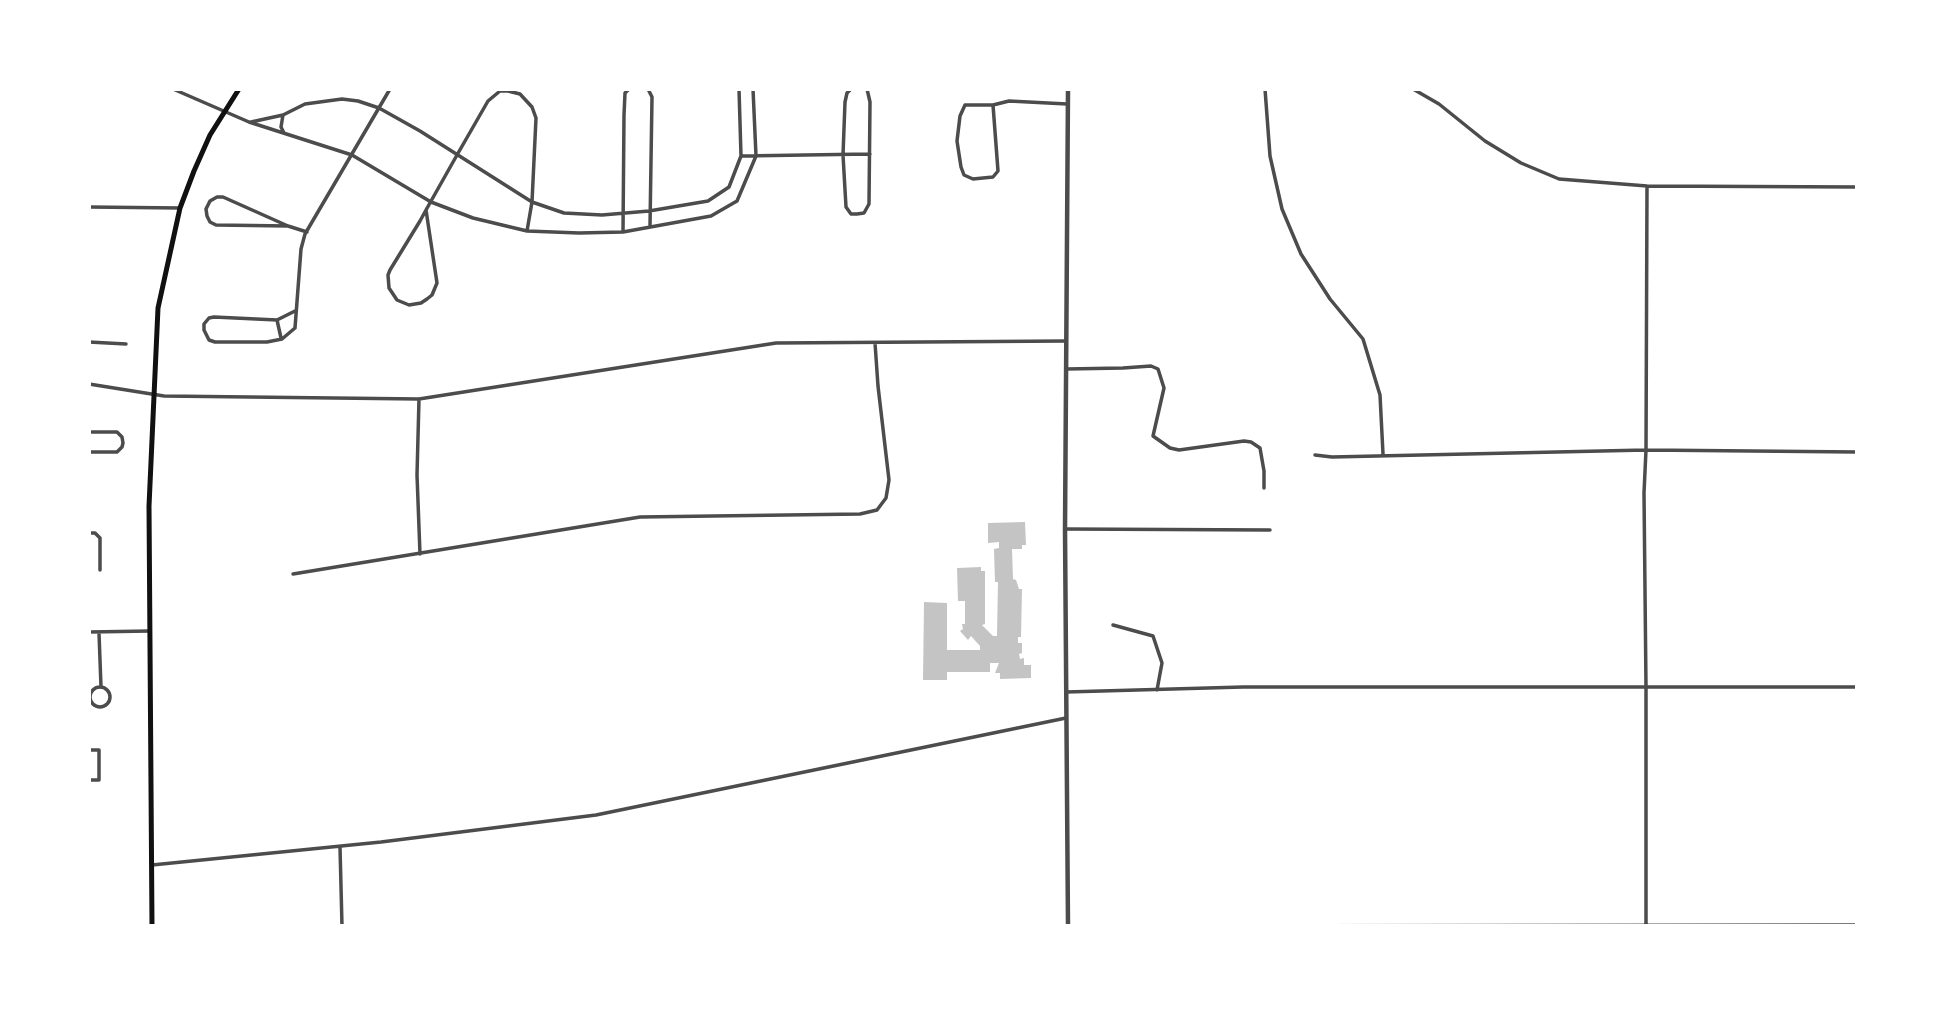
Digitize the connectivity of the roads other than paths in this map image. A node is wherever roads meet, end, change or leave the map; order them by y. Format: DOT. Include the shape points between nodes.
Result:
graph roads {
  1 [pos="173,89"];
  2 [pos="239,89"];
  3 [pos="390,89"];
  4 [pos="629,89"];
  5 [pos="648,89"];
  6 [pos="739,89"];
  7 [pos="753,89"];
  8 [pos="851,89"];
  9 [pos="867,89"];
  10 [pos="1068,89"];
  11 [pos="1265,89"];
  12 [pos="1413,89"];
  13 [pos="993,104"];
  14 [pos="1068,104"];
  15 [pos="379,108"];
  16 [pos="224,113"];
  17 [pos="283,115"];
  18 [pos="249,122"];
  19 [pos="285,135"];
  20 [pos="870,154"];
  21 [pos="352,155"];
  22 [pos="457,155"];
  23 [pos="842,155"];
  24 [pos="741,156"];
  25 [pos="756,156"];
  26 [pos="1647,186"];
  27 [pos="1857,187"];
  28 [pos="431,202"];
  29 [pos="532,202"];
  30 [pos="89,207"];
  31 [pos="180,208"];
  32 [pos="426,210"];
  33 [pos="649,211"];
  34 [pos="624,213"];
  35 [pos="288,226"];
  36 [pos="650,226"];
  37 [pos="527,231"];
  38 [pos="307,232"];
  39 [pos="623,232"];
  40 [pos="295,311"];
  41 [pos="277,320"];
  42 [pos="282,339"];
  43 [pos="1066,341"];
  44 [pos="89,342"];
  45 [pos="875,342"];
  46 [pos="126,344"];
  47 [pos="1066,369"];
  48 [pos="89,384"];
  49 [pos="154,393"];
  50 [pos="419,399"];
  51 [pos="89,432"];
  52 [pos="1646,450"];
  53 [pos="89,452"];
  54 [pos="1857,452"];
  55 [pos="1315,455"];
  56 [pos="1383,455"];
  57 [pos="1264,488"];
  58 [pos="1065,529"];
  59 [pos="1270,530"];
  60 [pos="89,533"];
  61 [pos="420,554"];
  62 [pos="100,570"];
  63 [pos="293,573"];
  64 [pos="1113,625"];
  65 [pos="150,631"];
  66 [pos="89,632"];
  67 [pos="99,632"];
  68 [pos="101,687"];
  69 [pos="1647,687"];
  70 [pos="1857,687"];
  71 [pos="1157,690"];
  72 [pos="1066,692"];
  73 [pos="1066,718"];
  74 [pos="89,750"];
  75 [pos="89,780"];
  76 [pos="340,846"];
  77 [pos="152,865"];
  78 [pos="1646,925"];
  79 [pos="1857,925"];
  80 [pos="152,926"];
  81 [pos="342,926"];
  82 [pos="1068,926"];
  83 [pos="1142,926"];
  1 -- 16 [label="street"];
  2 -- 16 [label="main road"];
  3 -- 15 [label="street"];
  4 -- 34 [label="street" via="624,115"];
  5 -- 33 [label="street" via="652,97"];
  6 -- 24 [label="street"];
  7 -- 25 [label="street"];
  8 -- 23 [label="street" via="845,102"];
  9 -- 20 [label="street"];
  10 -- 14 [label="street"];
  11 -- 56 [label="street" via="1270,156 1282,209 1301,254 1363,340 1380,395"];
  12 -- 26 [label="street" via="1485,141 1559,180"];
  13 -- 13 [label="street" via="998,171 993,177 973,179 964,175 961,167 960,116 965,105"];
  13 -- 14 [label="street"];
  14 -- 43 [label="street"];
  15 -- 17 [label="street" via="326,100"];
  15 -- 21 [label="street"];
  15 -- 22 [label="street"];
  16 -- 18 [label="street"];
  16 -- 31 [label="main road"];
  17 -- 18 [label="street"];
  17 -- 19 [label="street"];
  18 -- 19 [label="street"];
  19 -- 21 [label="street"];
  20 -- 23 [label="street"];
  20 -- 23 [label="street" via="869,204 864,213 857,214 851,214 846,206"];
  21 -- 28 [label="street"];
  21 -- 38 [label="street"];
  22 -- 28 [label="street"];
  22 -- 29 [label="street"];
  22 -- 29 [label="street" via="488,101 500,91 520,94 536,118"];
  23 -- 25 [label="street"];
  24 -- 25 [label="street"];
  24 -- 33 [label="street" via="729,187 708,201"];
  25 -- 36 [label="street" via="737,201 710,216"];
  26 -- 27 [label="street"];
  26 -- 52 [label="street"];
  28 -- 32 [label="street"];
  28 -- 37 [label="street"];
  29 -- 34 [label="street" via="564,213"];
  29 -- 37 [label="street"];
  30 -- 31 [label="street"];
  31 -- 49 [label="main road" via="158,308"];
  32 -- 32 [label="street" via="388,275 389,289 403,304 421,303 432,295 438,282"];
  33 -- 34 [label="street"];
  33 -- 36 [label="street"];
  34 -- 39 [label="street"];
  35 -- 35 [label="street" via="216,225 206,209 210,201 223,197"];
  35 -- 38 [label="street"];
  36 -- 39 [label="street"];
  37 -- 39 [label="street"];
  38 -- 40 [label="street"];
  40 -- 41 [label="street"];
  40 -- 42 [label="street" via="295,328"];
  41 -- 42 [label="street"];
  41 -- 42 [label="street" via="214,317 204,324 204,330 215,342"];
  43 -- 45 [label="street"];
  43 -- 47 [label="street"];
  44 -- 46 [label="street"];
  45 -- 50 [label="street" via="776,343"];
  45 -- 61 [label="street" via="889,480 886,498 877,510 640,517"];
  47 -- 57 [label="street" via="1158,369 1164,388 1153,436 1180,450 1251,442 1260,448"];
  47 -- 58 [label="street"];
  48 -- 49 [label="street"];
  49 -- 50 [label="street"];
  49 -- 65 [label="main road"];
  50 -- 61 [label="street"];
  51 -- 53 [label="street" via="117,432 123,443 117,452"];
  52 -- 54 [label="street"];
  52 -- 56 [label="street"];
  52 -- 69 [label="street"];
  55 -- 56 [label="street"];
  58 -- 59 [label="street"];
  58 -- 72 [label="street"];
  60 -- 62 [label="street" via="100,538"];
  61 -- 63 [label="street"];
  64 -- 71 [label="street" via="1153,636 1162,663"];
  65 -- 67 [label="street"];
  65 -- 77 [label="main road"];
  66 -- 67 [label="street"];
  67 -- 68 [label="street"];
  68 -- 68 [label="street" via="107,690 109,702 94,705 90,696"];
  69 -- 70 [label="street"];
  69 -- 71 [label="street"];
  69 -- 78 [label="street"];
  71 -- 72 [label="street"];
  72 -- 73 [label="street"];
  73 -- 76 [label="street" via="596,814"];
  73 -- 82 [label="street"];
  74 -- 75 [label="street" via="99,750 99,780"];
  76 -- 77 [label="street"];
  76 -- 81 [label="street"];
  77 -- 80 [label="main road"];
  78 -- 79 [label="street"];
  78 -- 83 [label="street"];
}
